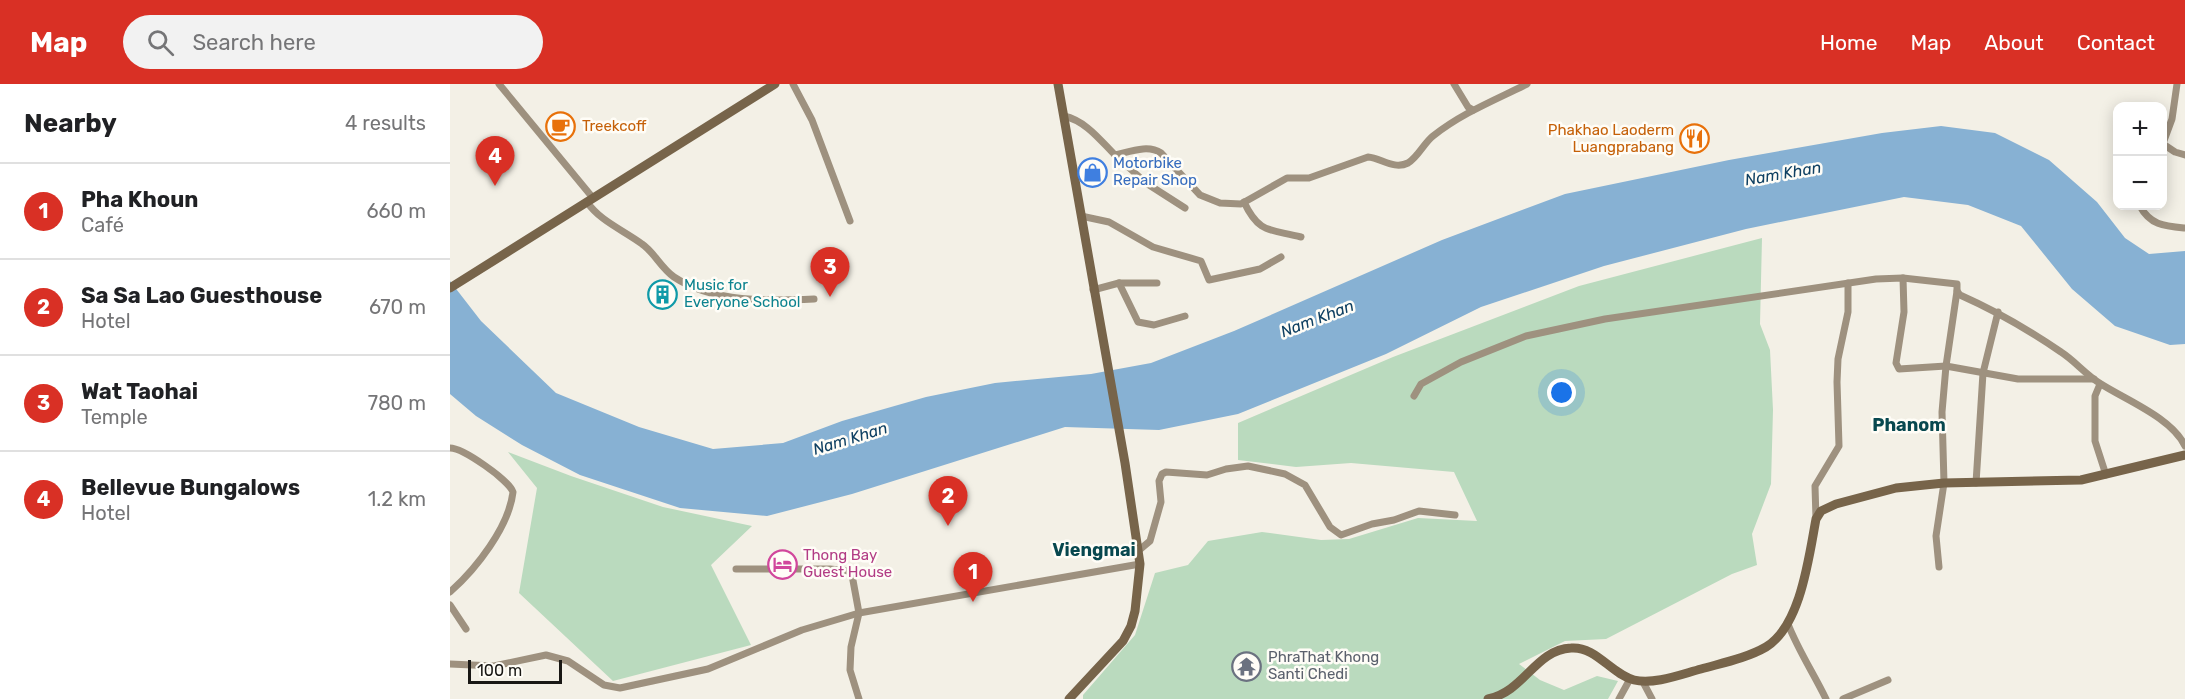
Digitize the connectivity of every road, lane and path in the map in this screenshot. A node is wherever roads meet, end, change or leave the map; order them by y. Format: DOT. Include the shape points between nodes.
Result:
graph roads {
  1 [pos="499,84"];
  2 [pos="775,84"];
  3 [pos="793,84"];
  4 [pos="1058,84"];
  5 [pos="1527,84"];
  6 [pos="2177,84"];
  7 [pos="1456,85"];
  8 [pos="1473,110"];
  9 [pos="1064,116"];
  10 [pos="2167,133"];
  11 [pos="2167,147"];
  12 [pos="1115,155"];
  13 [pos="2185,155"];
  14 [pos="590,200"];
  15 [pos="1244,202"];
  16 [pos="1185,208"];
  17 [pos="2142,210"];
  18 [pos="1081,216"];
  19 [pos="850,221"];
  20 [pos="2185,228"];
  21 [pos="1301,237"];
  22 [pos="1281,257"];
  23 [pos="1903,278"];
  24 [pos="1119,283"];
  25 [pos="1157,283"];
  26 [pos="1848,283"];
  27 [pos="450,288"];
  28 [pos="1094,290"];
  29 [pos="1957,291"];
  30 [pos="814,299"];
  31 [pos="1998,312"];
  32 [pos="1185,316"];
  33 [pos="1946,366"];
  34 [pos="1983,374"];
  35 [pos="2097,381"];
  36 [pos="1414,396"];
  37 [pos="2185,446"];
  38 [pos="450,448"];
  39 [pos="2185,456"];
  40 [pos="2106,475"];
  41 [pos="1944,483"];
  42 [pos="1976,483"];
  43 [pos="1455,515"];
  44 [pos="1816,519"];
  45 [pos="1138,551"];
  46 [pos="1140,564"];
  47 [pos="1939,567"];
  48 [pos="736,569"];
  49 [pos="450,592"];
  50 [pos="450,605"];
  51 [pos="859,613"];
  52 [pos="1788,624"];
  53 [pos="466,629"];
  54 [pos="450,664"];
  55 [pos="1630,679"];
  56 [pos="1888,680"];
  57 [pos="1643,682"];
  58 [pos="859,699"];
  59 [pos="1069,699"];
  60 [pos="1488,699"];
  61 [pos="1619,699"];
  62 [pos="1652,699"];
  63 [pos="1826,699"];
  64 [pos="1843,699"];
  1 -- 14 [label="street"];
  2 -- 14 [label="street"];
  3 -- 19 [label="street" via="812,120"];
  4 -- 9 [label="street"];
  5 -- 8 [label="street"];
  6 -- 10 [label="street"];
  7 -- 8 [label="street"];
  8 -- 15 [label="street" via="1432,137 1408,163 1395,165 1368,157 1309,178 1287,178"];
  9 -- 12 [label="street" via="1076,119"];
  9 -- 18 [label="street"];
  11 -- 13 [label="street"];
  12 -- 15 [label="street" via="1155,149 1200,195 1220,203"];
  12 -- 16 [label="street" via="1146,183"];
  14 -- 27 [label="street"];
  14 -- 30 [label="street" via="596,214 645,246 671,275 687,285 753,300"];
  15 -- 21 [label="street" via="1263,229"];
  17 -- 20 [label="street" via="2148,219"];
  18 -- 22 [label="street" via="1109,222 1164,251 1201,261 1209,280 1260,269"];
  18 -- 28 [label="street"];
  23 -- 26 [label="street"];
  23 -- 29 [label="street" via="1954,283"];
  23 -- 33 [label="street" via="1904,312 1896,367"];
  24 -- 25 [label="street"];
  24 -- 28 [label="street"];
  24 -- 32 [label="street" via="1138,322 1154,324"];
  26 -- 36 [label="street" via="1605,319 1526,336 1461,362 1421,384"];
  26 -- 44 [label="street" via="1847,320 1838,359 1839,446 1815,486"];
  28 -- 45 [label="street"];
  29 -- 31 [label="street"];
  29 -- 33 [label="street"];
  31 -- 34 [label="street"];
  31 -- 35 [label="street"];
  33 -- 34 [label="street"];
  33 -- 41 [label="street" via="1942,412"];
  34 -- 35 [label="street"];
  34 -- 42 [label="street"];
  35 -- 37 [label="street" via="2159,420 2180,436"];
  35 -- 40 [label="street" via="2095,441"];
  38 -- 49 [label="street" via="461,450 508,483 513,492 503,525"];
  39 -- 40 [label="street"];
  40 -- 42 [label="street" via="2080,480"];
  41 -- 42 [label="street"];
  41 -- 44 [label="street" via="1896,488 1854,499 1826,507"];
  41 -- 47 [label="street" via="1936,536"];
  43 -- 45 [label="street" via="1419,511 1341,535 1330,527 1305,485 1285,474 1248,466 1207,475 1166,472 1159,481 1161,502 1150,541"];
  44 -- 52 [label="street"];
  45 -- 46 [label="street"];
  46 -- 51 [label="street"];
  46 -- 59 [label="street" via="1131,626 1123,641"];
  48 -- 51 [label="street" via="849,571"];
  50 -- 53 [label="street"];
  51 -- 54 [label="street" via="802,630 708,669 620,688 604,685 568,662 546,655 494,666"];
  51 -- 58 [label="street" via="850,660"];
  52 -- 57 [label="street" via="1775,640 1755,652"];
  52 -- 63 [label="street"];
  55 -- 57 [label="street"];
  55 -- 60 [label="street" via="1586,649 1572,647 1545,657 1511,690"];
  55 -- 61 [label="street"];
  56 -- 64 [label="street"];
  57 -- 62 [label="street"];
}
